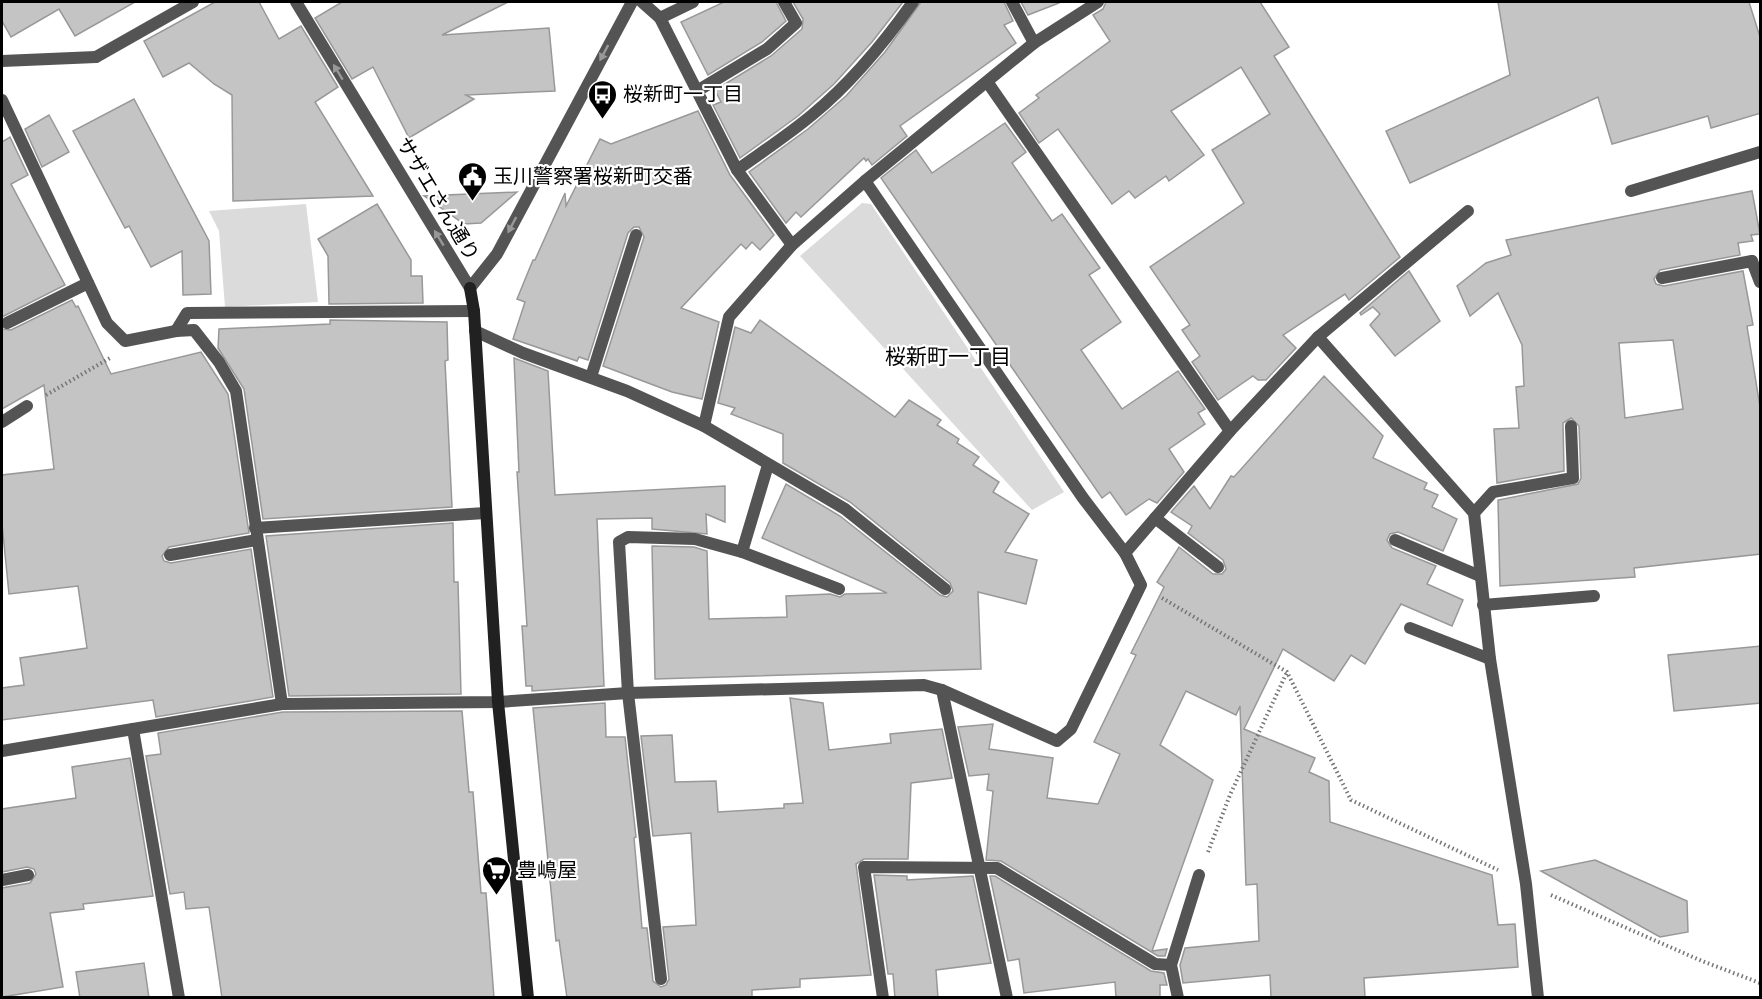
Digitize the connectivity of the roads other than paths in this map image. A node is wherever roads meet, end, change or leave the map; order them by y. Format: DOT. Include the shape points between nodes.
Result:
graph roads {
  1 [pos="193,2"];
  2 [pos="296,2"];
  3 [pos="632,2"];
  4 [pos="642,2"];
  5 [pos="693,2"];
  6 [pos="784,2"];
  7 [pos="913,2"];
  8 [pos="1012,2"];
  9 [pos="1098,2"];
  10 [pos="660,18"];
  11 [pos="1034,43"];
  12 [pos="2,61"];
  13 [pos="988,83"];
  14 [pos="697,91"];
  15 [pos="2,100"];
  16 [pos="1761,152"];
  17 [pos="737,170"];
  18 [pos="865,180"];
  19 [pos="1630,191"];
  20 [pos="1468,211"];
  21 [pos="636,236"];
  22 [pos="792,246"];
  23 [pos="1662,278"];
  24 [pos="1761,282"];
  25 [pos="88,283"];
  26 [pos="470,288"];
  27 [pos="474,311"];
  28 [pos="7,323"];
  29 [pos="176,331"];
  30 [pos="475,331"];
  31 [pos="1318,337"];
  32 [pos="591,377"];
  33 [pos="27,406"];
  34 [pos="2,423"];
  35 [pos="704,426"];
  36 [pos="1571,426"];
  37 [pos="1230,431"];
  38 [pos="768,465"];
  39 [pos="485,513"];
  40 [pos="1474,513"];
  41 [pos="1155,518"];
  42 [pos="256,534"];
  43 [pos="1395,540"];
  44 [pos="742,552"];
  45 [pos="1125,553"];
  46 [pos="170,555"];
  47 [pos="1218,567"];
  48 [pos="1480,576"];
  49 [pos="839,589"];
  50 [pos="945,589"];
  51 [pos="1594,596"];
  52 [pos="1483,605"];
  53 [pos="1410,628"];
  54 [pos="1490,659"];
  55 [pos="942,690"];
  56 [pos="628,693"];
  57 [pos="498,702"];
  58 [pos="282,704"];
  59 [pos="134,729"];
  60 [pos="2,751"];
  61 [pos="980,867"];
  62 [pos="28,875"];
  63 [pos="1199,875"];
  64 [pos="2,880"];
  65 [pos="1171,965"];
  66 [pos="661,979"];
  67 [pos="179,998"];
  68 [pos="528,998"];
  69 [pos="883,998"];
  70 [pos="1007,998"];
  71 [pos="1178,998"];
  72 [pos="1538,998"];
  1 -- 12 [label="street" via="96,57"];
  26 -- 2 [label="street, サザエさん通り, one-way"];
  3 -- 26 [label="street, サザエさん通り, one-way" via="496,254"];
  4 -- 10 [label="street"];
  5 -- 10 [label="street"];
  6 -- 14 [label="street" via="796,23 767,49"];
  7 -- 17 [label="street" via="886,40 835,94 813,115"];
  8 -- 11 [label="street"];
  9 -- 11 [label="street"];
  10 -- 14 [label="street"];
  11 -- 13 [label="street"];
  13 -- 18 [label="street"];
  13 -- 37 [label="street"];
  14 -- 17 [label="street"];
  15 -- 25 [label="street"];
  16 -- 19 [label="street"];
  17 -- 22 [label="street"];
  18 -- 22 [label="street"];
  18 -- 45 [label="street" via="1083,498"];
  20 -- 31 [label="street"];
  21 -- 32 [label="street"];
  22 -- 35 [label="street" via="729,317"];
  23 -- 24 [label="street" via="1752,261"];
  25 -- 28 [label="street"];
  25 -- 29 [label="street" via="107,323 125,341"];
  26 -- 27 [label="street"];
  27 -- 29 [label="street" via="187,313"];
  27 -- 30 [label="street"];
  29 -- 42 [label="street" via="194,330 236,391"];
  30 -- 32 [label="street"];
  30 -- 39 [label="street"];
  31 -- 37 [label="street"];
  31 -- 40 [label="street"];
  32 -- 35 [label="street"];
  33 -- 34 [label="street"];
  35 -- 38 [label="street"];
  36 -- 40 [label="street" via="1573,478 1492,492"];
  37 -- 41 [label="street"];
  38 -- 44 [label="street"];
  38 -- 50 [label="street" via="844,509"];
  39 -- 42 [label="street"];
  39 -- 57 [label="street"];
  40 -- 48 [label="street"];
  41 -- 45 [label="street"];
  41 -- 47 [label="street"];
  42 -- 46 [label="street"];
  42 -- 58 [label="street"];
  43 -- 48 [label="street"];
  44 -- 49 [label="street"];
  44 -- 56 [label="street" via="695,539 628,537 619,542"];
  45 -- 55 [label="street" via="1141,585 1071,729 1057,741"];
  48 -- 52 [label="street"];
  51 -- 52 [label="street"];
  52 -- 54 [label="street"];
  53 -- 54 [label="street"];
  54 -- 72 [label="street" via="1526,884"];
  55 -- 56 [label="street" via="924,685"];
  55 -- 61 [label="street"];
  56 -- 57 [label="street"];
  56 -- 66 [label="street"];
  57 -- 58 [label="street"];
  57 -- 68 [label="street"];
  58 -- 59 [label="street"];
  59 -- 60 [label="street"];
  59 -- 67 [label="street"];
  61 -- 65 [label="street" via="997,868 1155,964"];
  61 -- 69 [label="street" via="864,867"];
  61 -- 70 [label="street"];
  62 -- 64 [label="street"];
  63 -- 65 [label="street"];
  65 -- 71 [label="street"];
}
